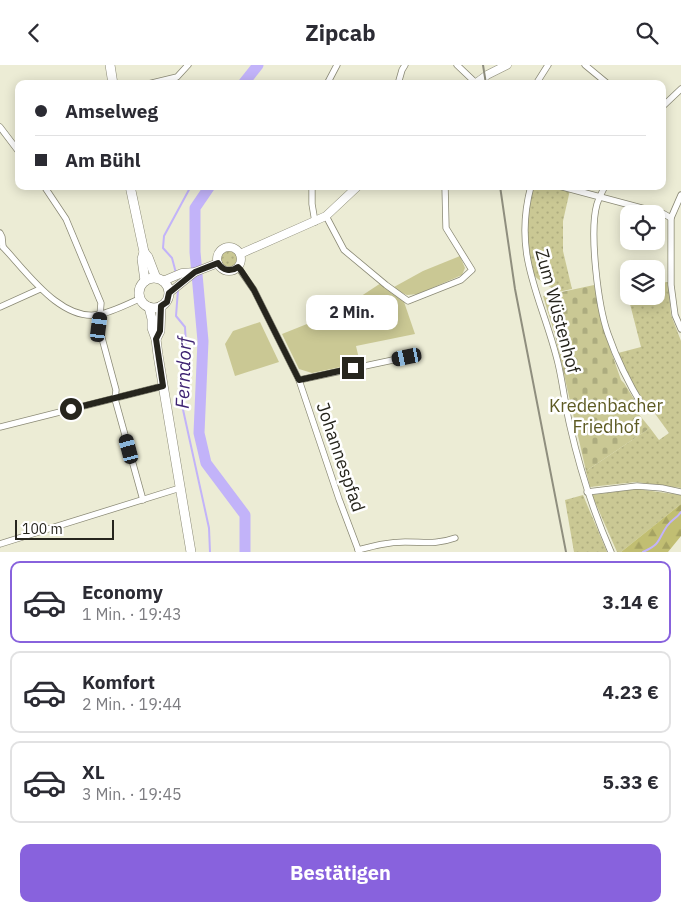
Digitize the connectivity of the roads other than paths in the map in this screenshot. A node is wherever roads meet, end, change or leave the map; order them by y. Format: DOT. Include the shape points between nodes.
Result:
graph roads {
  1 [pos="110,65"];
  2 [pos="188,65"];
  3 [pos="337,65"];
  4 [pos="406,65"];
  5 [pos="458,65"];
  6 [pos="507,65"];
  7 [pos="548,65"];
  8 [pos="585,65"];
  9 [pos="497,67"];
  10 [pos="112,80"];
  11 [pos="165,80"];
  12 [pos="329,80"];
  13 [pos="399,80"];
  14 [pos="473,80"];
  15 [pos="480,80"];
  16 [pos="539,80"];
  17 [pos="603,80"];
  18 [pos="681,89"];
  19 [pos="666,103"];
  20 [pos="0,127"];
  21 [pos="15,147"];
  22 [pos="47,190"];
  23 [pos="131,190"];
  24 [pos="312,190"];
  25 [pos="354,190"];
  26 [pos="445,190"];
  27 [pos="530,190"];
  28 [pos="574,190"];
  29 [pos="603,190"];
  30 [pos="681,195"];
  31 [pos="599,197"];
  32 [pos="326,216"];
  33 [pos="671,218"];
  34 [pos="314,223"];
  35 [pos="0,233"];
  36 [pos="1,247"];
  37 [pos="144,252"];
  38 [pos="240,254"];
  39 [pos="218,263"];
  40 [pos="238,267"];
  41 [pos="195,272"];
  42 [pos="159,279"];
  43 [pos="145,281"];
  44 [pos="40,289"];
  45 [pos="169,293"];
  46 [pos="141,299"];
  47 [pos="161,306"];
  48 [pos="0,307"];
  49 [pos="148,307"];
  50 [pos="100,315"];
  51 [pos="681,329"];
  52 [pos="156,339"];
  53 [pos="407,357"];
  54 [pos="299,380"];
  55 [pos="163,386"];
  56 [pos="115,399"];
  57 [pos="643,407"];
  58 [pos="0,427"];
  59 [pos="180,488"];
  60 [pos="587,492"];
  61 [pos="681,492"];
  62 [pos="143,500"];
  63 [pos="455,538"];
  64 [pos="0,543"];
  65 [pos="358,551"];
  66 [pos="3,552"];
  67 [pos="191,552"];
  68 [pos="611,552"];
  1 -- 10 [label="main road"];
  2 -- 11 [label="street" via="177,77"];
  3 -- 12 [label="street"];
  4 -- 13 [label="street"];
  5 -- 14 [label="street"];
  6 -- 9 [label="main road"];
  7 -- 16 [label="street"];
  8 -- 17 [label="street"];
  9 -- 15 [label="main road"];
  18 -- 19 [label="street"];
  20 -- 21 [label="street"];
  22 -- 50 [label="street" via="66,219 101,303"];
  23 -- 37 [label="main road"];
  24 -- 34 [label="street"];
  25 -- 32 [label="main road"];
  26 -- 32 [label="street" via="446,228 472,270 461,280 408,301 344,250"];
  27 -- 60 [label="street, Zum Wüstenhof" via="524,233 525,253 557,360"];
  28 -- 31 [label="street"];
  29 -- 31 [label="street"];
  30 -- 33 [label="street"];
  31 -- 33 [label="street"];
  31 -- 57 [label="street" via="594,217 598,286 608,333 626,378"];
  32 -- 34 [label="main road"];
  33 -- 51 [label="street" via="671,285 675,315"];
  34 -- 38 [label="main road"];
  35 -- 36 [label="street"];
  36 -- 44 [label="street"];
  37 -- 42 [label="main road"];
  37 -- 43 [label="main road"];
  38 -- 39 [label="main road" via="234,248 224,248 218,254"];
  38 -- 40 [label="main road"];
  39 -- 40 [label="main road" via="227,270"];
  39 -- 41 [label="main road"];
  40 -- 54 [label="street, Johannespfad" via="254,290"];
  41 -- 42 [label="main road"];
  41 -- 45 [label="main road"];
  42 -- 43 [label="main road"];
  42 -- 45 [label="main road" via="169,288"];
  43 -- 46 [label="main road" via="140,290"];
  44 -- 48 [label="street"];
  44 -- 50 [label="street" via="76,312"];
  45 -- 47 [label="main road" via="167,302"];
  46 -- 49 [label="main road"];
  46 -- 50 [label="street"];
  47 -- 49 [label="main road"];
  47 -- 52 [label="main road" via="160,331"];
  49 -- 52 [label="main road"];
  50 -- 56 [label="street" via="99,327 116,390"];
  52 -- 55 [label="main road"];
  53 -- 54 [label="street"];
  54 -- 65 [label="street, Johannespfad"];
  55 -- 56 [label="street"];
  55 -- 59 [label="main road"];
  56 -- 58 [label="street"];
  56 -- 62 [label="street"];
  59 -- 62 [label="street"];
  59 -- 67 [label="main road"];
  60 -- 61 [label="street" via="637,486"];
  60 -- 68 [label="street, Zum Wüstenhof"];
  62 -- 64 [label="street"];
  63 -- 65 [label="street" via="441,543 384,543"];
  64 -- 66 [label="street"];
}
